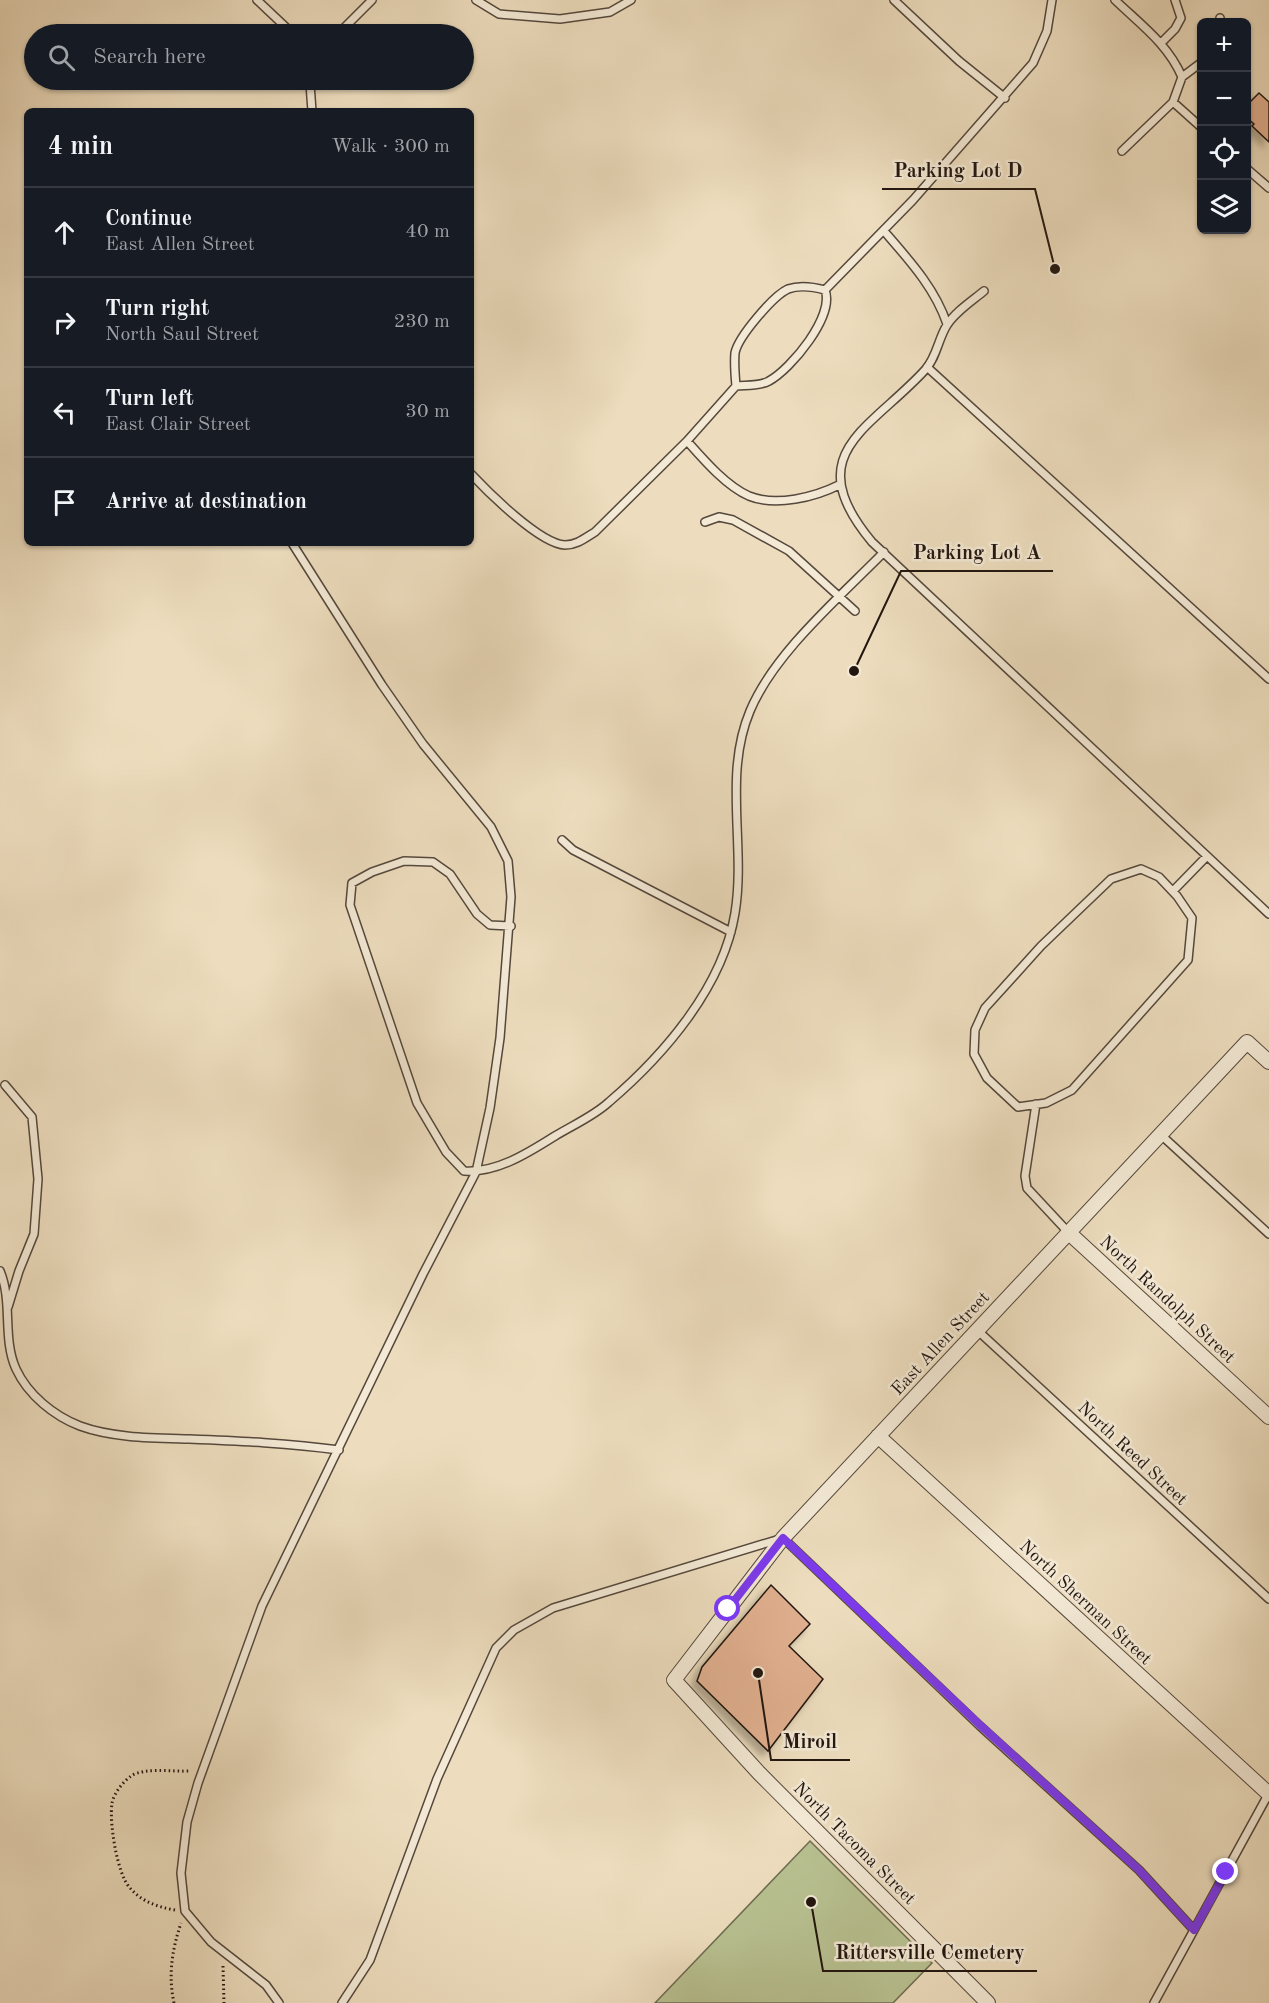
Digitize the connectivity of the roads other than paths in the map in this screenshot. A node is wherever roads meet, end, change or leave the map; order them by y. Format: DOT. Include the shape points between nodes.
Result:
graph roads {
  1 [pos="257,0"];
  2 [pos="372,0"];
  3 [pos="476,0"];
  4 [pos="631,0"];
  5 [pos="894,0"];
  6 [pos="1052,0"];
  7 [pos="1115,0"];
  8 [pos="1175,0"];
  9 [pos="282,24"];
  10 [pos="348,24"];
  11 [pos="1161,43"];
  12 [pos="1197,66"];
  13 [pos="1182,77"];
  14 [pos="310,90"];
  15 [pos="1005,98"];
  16 [pos="1173,102"];
  17 [pos="312,108"];
  18 [pos="1200,126"];
  19 [pos="1122,151"];
  20 [pos="1251,172"];
  21 [pos="1269,188"];
  22 [pos="884,231"];
  23 [pos="825,290"];
  24 [pos="984,291"];
  25 [pos="947,324"];
  26 [pos="927,368"];
  27 [pos="736,386"];
  28 [pos="687,441"];
  29 [pos="474,477"];
  30 [pos="840,485"];
  31 [pos="705,522"];
  32 [pos="294,546"];
  33 [pos="884,552"];
  34 [pos="841,597"];
  35 [pos="855,611"];
  36 [pos="1269,679"];
  37 [pos="562,840"];
  38 [pos="1207,856"];
  39 [pos="1173,891"];
  40 [pos="1269,914"];
  41 [pos="511,926"];
  42 [pos="731,932"];
  43 [pos="1269,1062"];
  44 [pos="5,1085"];
  45 [pos="1036,1104"];
  46 [pos="1160,1134"];
  47 [pos="476,1172"];
  48 [pos="1068,1232"];
  49 [pos="1269,1234"];
  50 [pos="0,1271"];
  51 [pos="7,1310"];
  52 [pos="977,1330"];
  53 [pos="1269,1417"];
  54 [pos="878,1436"];
  55 [pos="339,1450"];
  56 [pos="783,1538"];
  57 [pos="1269,1599"];
  58 [pos="674,1680"];
  59 [pos="1269,1794"];
  60 [pos="1194,1930"];
  61 [pos="279,2001"];
  62 [pos="287,2003"];
  63 [pos="342,2003"];
  64 [pos="988,2003"];
  65 [pos="1154,2003"];
  1 -- 9 [label="lane"];
  2 -- 10 [label="lane"];
  3 -- 4 [label="lane" via="499,14 560,19 610,12"];
  5 -- 15 [label="lane"];
  6 -- 15 [label="lane" via="1041,48"];
  7 -- 11 [label="lane"];
  8 -- 11 [label="lane" via="1181,18"];
  11 -- 13 [label="lane"];
  12 -- 13 [label="lane"];
  13 -- 16 [label="lane"];
  14 -- 17 [label="lane"];
  15 -- 22 [label="lane"];
  16 -- 18 [label="lane"];
  16 -- 19 [label="lane"];
  20 -- 21 [label="lane"];
  22 -- 23 [label="lane"];
  22 -- 25 [label="lane" via="920,274"];
  23 -- 27 [label="lane" via="826,311 812,337 791,362 768,382"];
  23 -- 27 [label="lane" via="787,290 769,305 736,350"];
  24 -- 25 [label="lane"];
  25 -- 26 [label="lane"];
  26 -- 30 [label="lane" via="857,433 846,451"];
  26 -- 36 [label="lane"];
  27 -- 28 [label="lane"];
  28 -- 29 [label="lane" via="595,532 563,545 544,539"];
  28 -- 30 [label="lane" via="725,479 750,496 808,497"];
  30 -- 33 [label="lane" via="858,525"];
  31 -- 34 [label="lane" via="719,517 733,520 789,551"];
  32 -- 41 [label="lane" via="423,744 491,827 508,861"];
  33 -- 34 [label="lane"];
  33 -- 38 [label="lane"];
  34 -- 35 [label="lane"];
  34 -- 42 [label="lane" via="773,669 744,728 736,772 737,897"];
  37 -- 42 [label="lane" via="573,850"];
  38 -- 39 [label="lane"];
  38 -- 40 [label="lane"];
  39 -- 45 [label="lane" via="1192,918 1188,960 1072,1090"];
  39 -- 45 [label="lane" via="1159,877 1142,869 1110,879 985,1008 975,1029 974,1054 987,1078 1018,1107"];
  41 -- 47 [label="lane" via="490,1108"];
  41 -- 47 [label="lane" via="490,925 477,915 450,874 433,862 404,861 352,883 350,905 417,1103 446,1152 464,1171"];
  42 -- 47 [label="lane" via="714,974 689,1013 664,1046 608,1104 520,1158"];
  43 -- 46 [label="street, East Allen Street" via="1247,1042"];
  44 -- 51 [label="lane" via="32,1117 38,1179 34,1234"];
  45 -- 48 [label="lane" via="1025,1176 1027,1188"];
  46 -- 48 [label="street, East Allen Street"];
  46 -- 49 [label="lane"];
  47 -- 55 [label="lane"];
  48 -- 52 [label="street, East Allen Street"];
  48 -- 53 [label="street, North Randolph Street"];
  50 -- 51 [label="lane"];
  51 -- 55 [label="lane" via="8,1341 16,1369 32,1393 53,1412 81,1426 144,1438"];
  52 -- 54 [label="street, East Allen Street"];
  52 -- 57 [label="lane, North Reed Street"];
  54 -- 56 [label="street, East Allen Street"];
  54 -- 59 [label="street, North Sherman Street"];
  55 -- 61 [label="lane" via="262,1606 187,1822 181,1873 185,1911 211,1942 266,1985"];
  56 -- 58 [label="street, East Allen Street"];
  56 -- 60 [label="lane" via="1139,1870"];
  56 -- 63 [label="lane" via="553,1608 514,1630 496,1648 437,1779 370,1960"];
  58 -- 64 [label="street, North Tacoma Street" via="759,1773"];
  59 -- 60 [label="lane"];
  60 -- 65 [label="lane"];
  61 -- 62 [label="lane"];
}
